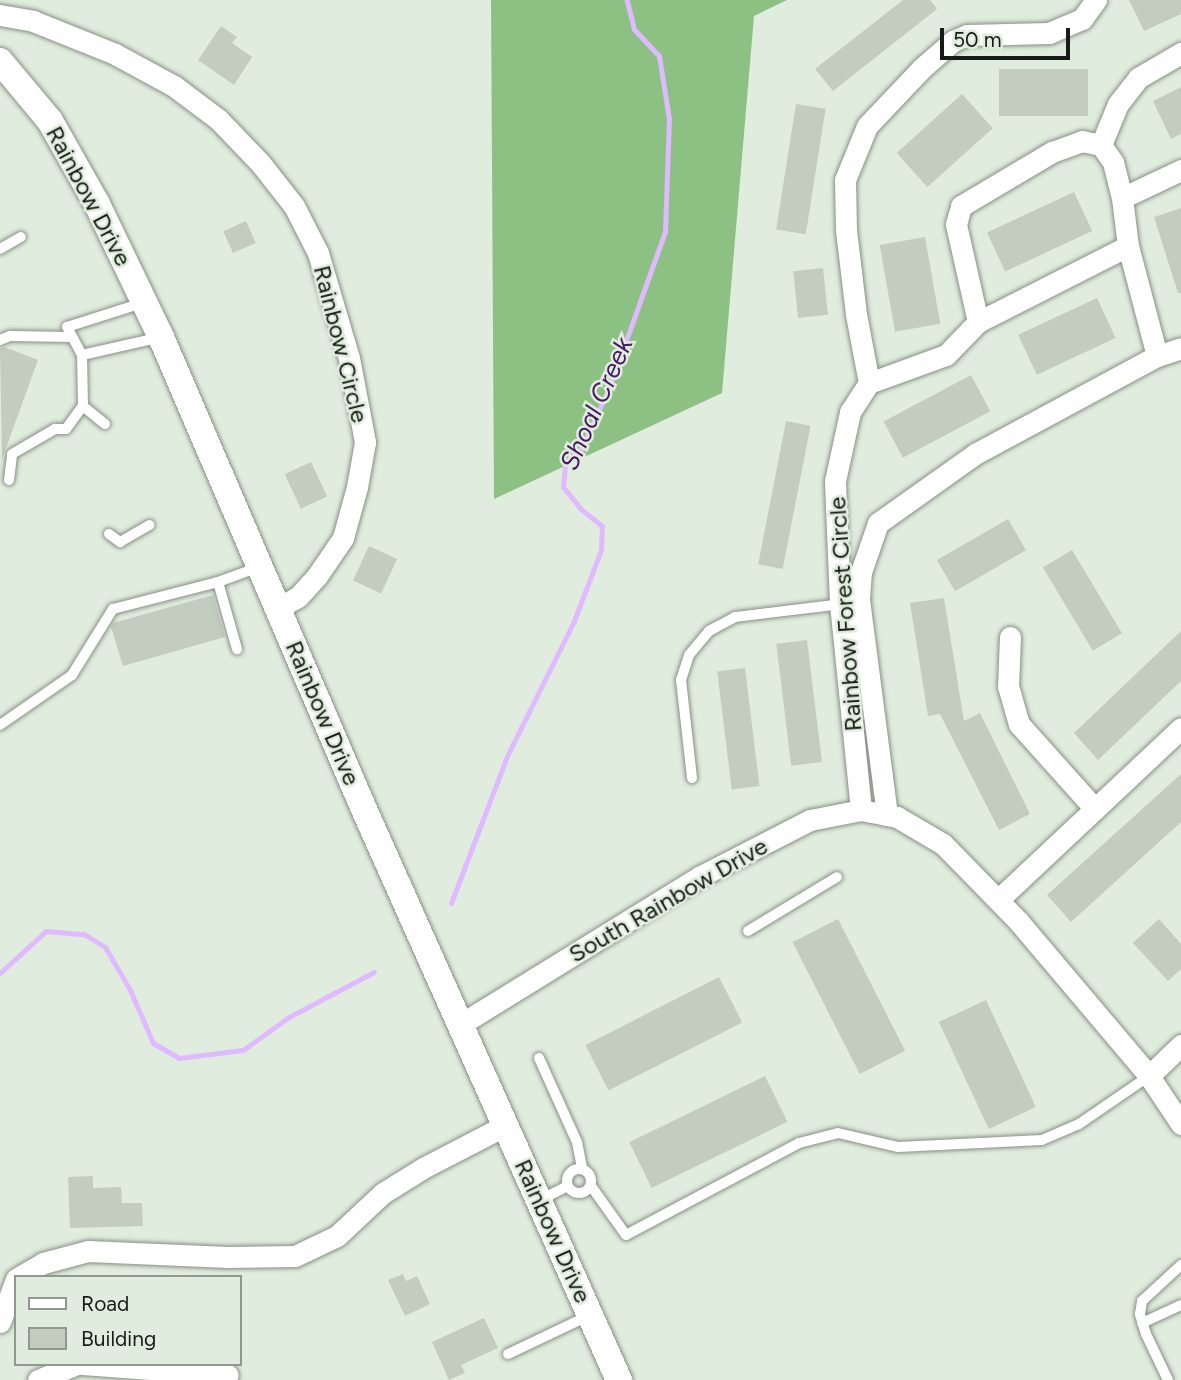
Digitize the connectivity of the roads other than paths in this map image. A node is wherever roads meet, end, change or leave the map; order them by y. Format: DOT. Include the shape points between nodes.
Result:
graph roads {
  1 [pos="1097,0"];
  2 [pos="0,15"];
  3 [pos="1181,54"];
  4 [pos="0,61"];
  5 [pos="1101,145"];
  6 [pos="1181,170"];
  7 [pos="1122,198"];
  8 [pos="21,237"];
  9 [pos="1128,246"];
  10 [pos="0,249"];
  11 [pos="144,302"];
  12 [pos="978,322"];
  13 [pos="70,332"];
  14 [pos="161,337"];
  15 [pos="0,340"];
  16 [pos="1181,348"];
  17 [pos="82,355"];
  18 [pos="1157,355"];
  19 [pos="869,383"];
  20 [pos="83,406"];
  21 [pos="105,424"];
  22 [pos="9,480"];
  23 [pos="149,525"];
  24 [pos="109,534"];
  25 [pos="259,567"];
  26 [pos="218,582"];
  27 [pos="850,603"];
  28 [pos="277,608"];
  29 [pos="1010,637"];
  30 [pos="237,649"];
  31 [pos="0,725"];
  32 [pos="1181,728"];
  33 [pos="692,778"];
  34 [pos="1095,809"];
  35 [pos="861,810"];
  36 [pos="887,815"];
  37 [pos="837,877"];
  38 [pos="998,900"];
  39 [pos="748,931"];
  40 [pos="461,1024"];
  41 [pos="1181,1045"];
  42 [pos="539,1058"];
  43 [pos="1149,1076"];
  44 [pos="1179,1117"];
  45 [pos="506,1125"];
  46 [pos="582,1168"];
  47 [pos="568,1186"];
  48 [pos="591,1186"];
  49 [pos="540,1200"];
  50 [pos="1181,1265"];
  51 [pos="229,1267"];
  52 [pos="14,1275"];
  53 [pos="12,1276"];
  54 [pos="1181,1305"];
  55 [pos="590,1315"];
  56 [pos="0,1322"];
  57 [pos="1142,1323"];
  58 [pos="508,1354"];
  59 [pos="72,1366"];
  60 [pos="115,1366"];
  61 [pos="227,1373"];
  62 [pos="38,1380"];
  63 [pos="619,1380"];
  64 [pos="1168,1380"];
  1 -- 19 [label="street" via="1082,19 1049,33 967,34 953,41 867,126 845,180 856,314"];
  2 -- 28 [label="street, Rainbow Circle" via="33,21 115,54 174,86 218,120 261,164 295,206 318,253 349,358 365,442 343,538 298,597"];
  3 -- 5 [label="street" via="1138,78 1118,104"];
  4 -- 11 [label="street, Rainbow Drive" via="50,121"];
  5 -- 7 [label="street" via="1114,162"];
  5 -- 12 [label="street" via="1082,141 1052,152 961,206 956,224"];
  6 -- 7 [label="street"];
  7 -- 9 [label="street"];
  8 -- 10 [label="lane"];
  9 -- 12 [label="street"];
  9 -- 18 [label="street"];
  11 -- 13 [label="lane"];
  11 -- 14 [label="street, Rainbow Drive"];
  12 -- 19 [label="street" via="946,355"];
  13 -- 15 [label="lane"];
  13 -- 17 [label="lane"];
  14 -- 17 [label="lane"];
  14 -- 25 [label="street, Rainbow Drive"];
  16 -- 18 [label="street"];
  17 -- 20 [label="lane"];
  18 -- 27 [label="street" via="975,454 878,523"];
  19 -- 27 [label="street, Rainbow Forest Circle" via="850,412 835,481"];
  20 -- 21 [label="lane"];
  20 -- 22 [label="lane" via="66,429 55,429 12,454"];
  23 -- 24 [label="lane" via="120,542"];
  25 -- 26 [label="lane"];
  25 -- 28 [label="street, Rainbow Drive"];
  26 -- 30 [label="lane"];
  26 -- 31 [label="lane" via="113,609 72,675"];
  27 -- 33 [label="lane" via="735,617 709,631 689,655 681,680"];
  27 -- 35 [label="street, Rainbow Forest Circle"];
  27 -- 36 [label="street"];
  28 -- 40 [label="street, Rainbow Drive"];
  29 -- 34 [label="street" via="1007,685 1019,724"];
  32 -- 34 [label="street"];
  34 -- 38 [label="street"];
  35 -- 36 [label="street, South Rainbow Drive"];
  35 -- 40 [label="street, South Rainbow Drive" via="810,820 699,877"];
  36 -- 38 [label="street, South Rainbow Drive" via="943,844"];
  37 -- 39 [label="lane"];
  38 -- 43 [label="street, South Rainbow Drive"];
  40 -- 45 [label="street, Rainbow Drive"];
  41 -- 43 [label="street"];
  42 -- 46 [label="lane" via="577,1142"];
  43 -- 44 [label="street, South Rainbow Drive"];
  43 -- 48 [label="lane" via="1079,1124 1042,1140 898,1147 838,1133 799,1143 626,1235"];
  45 -- 49 [label="street, Rainbow Drive"];
  45 -- 51 [label="street" via="383,1193 337,1236 295,1256"];
  46 -- 47 [label="lane" via="568,1175"];
  46 -- 48 [label="lane" via="591,1175"];
  47 -- 48 [label="lane" via="577,1193"];
  47 -- 49 [label="lane"];
  49 -- 55 [label="street, Rainbow Drive"];
  50 -- 57 [label="lane" via="1142,1301"];
  51 -- 52 [label="street" via="88,1251"];
  53 -- 56 [label="street"];
  54 -- 57 [label="lane"];
  55 -- 58 [label="lane"];
  55 -- 63 [label="street, Rainbow Drive"];
  57 -- 64 [label="lane"];
  59 -- 62 [label="street"];
  60 -- 61 [label="street"];
}
